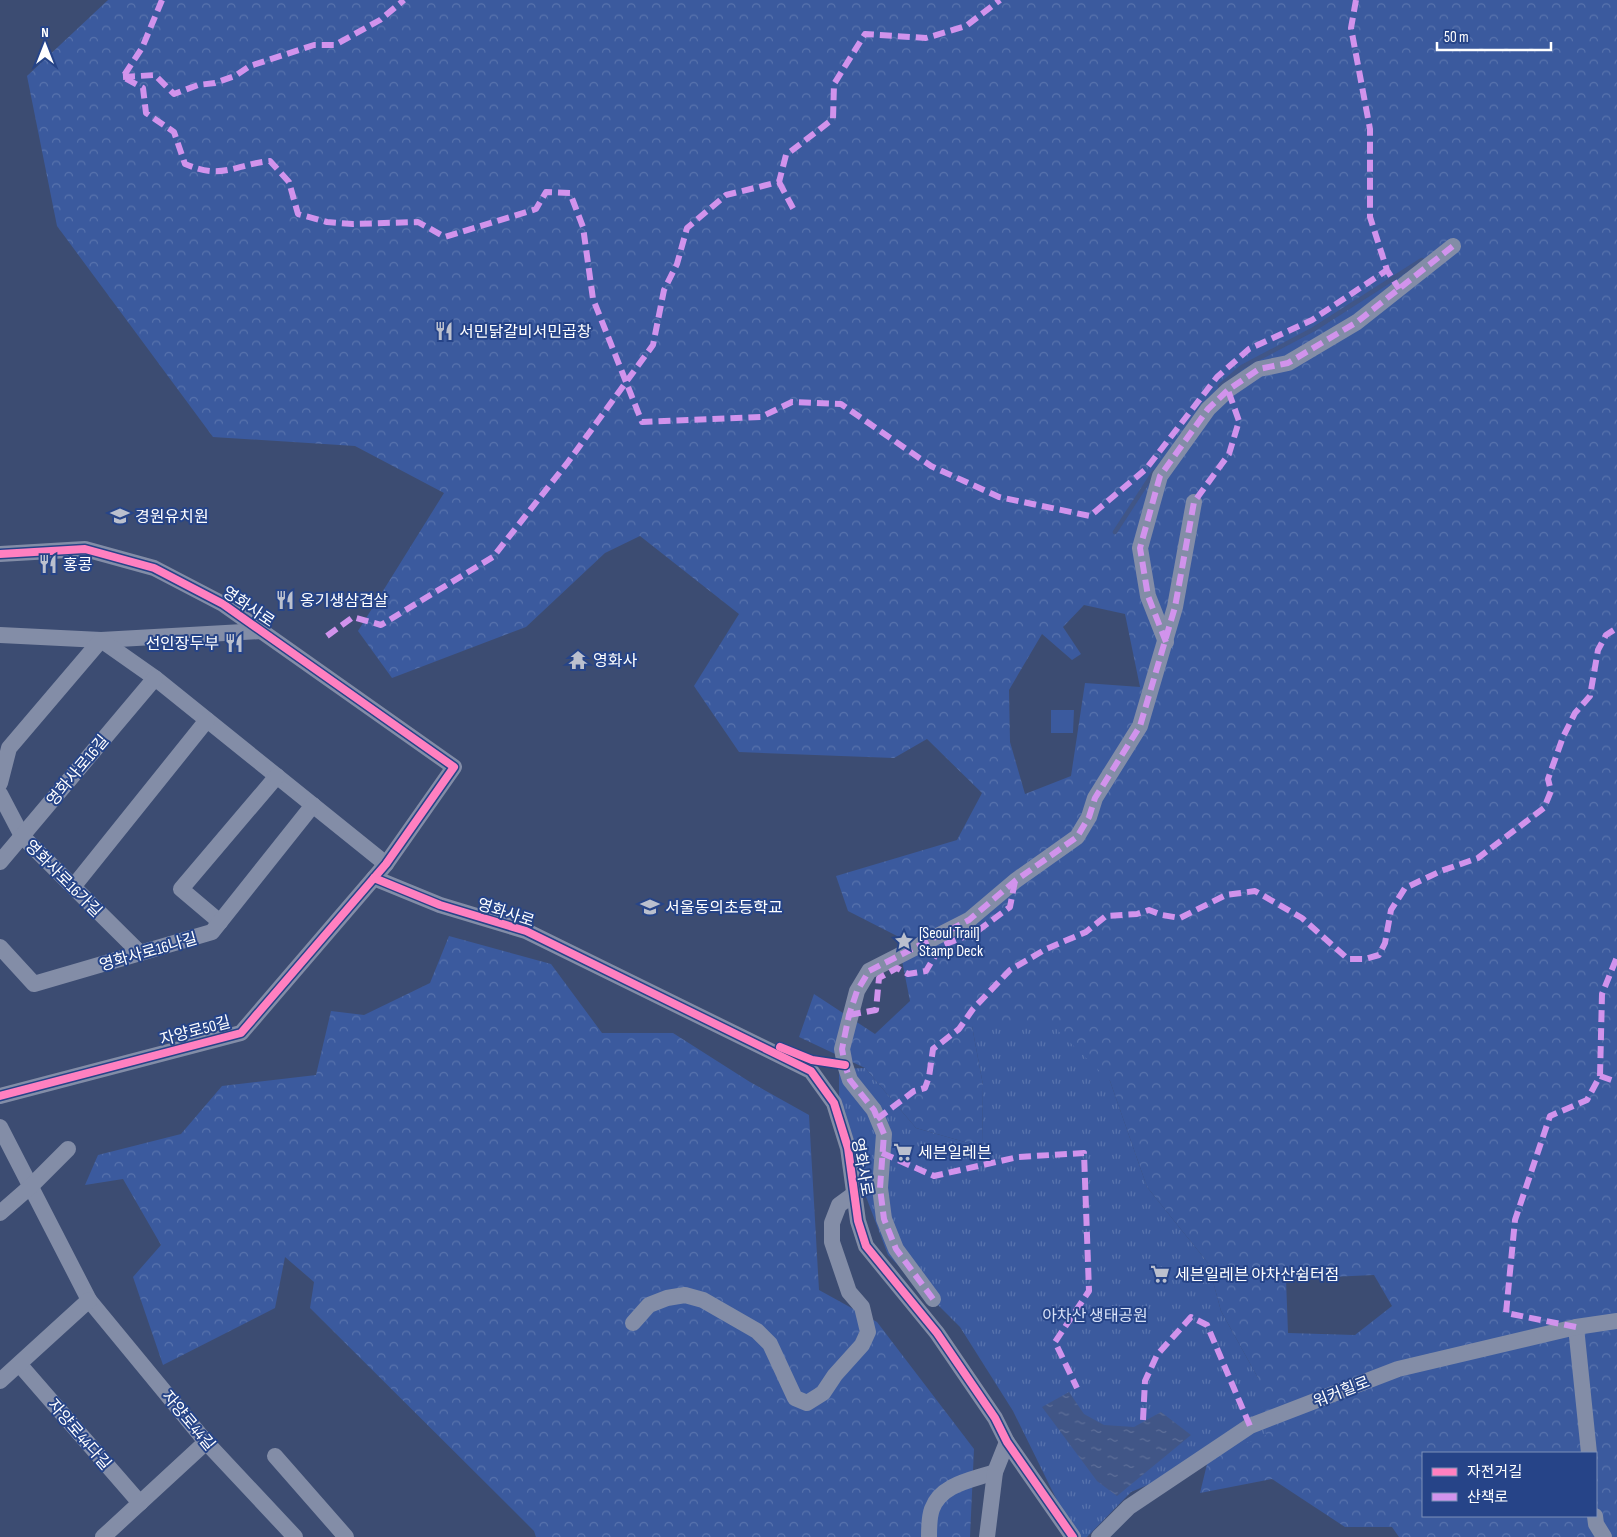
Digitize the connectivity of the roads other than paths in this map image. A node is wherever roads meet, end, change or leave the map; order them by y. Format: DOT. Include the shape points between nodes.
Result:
graph roads {
  1 [pos="1453,246"];
  2 [pos="1194,502"];
  3 [pos="0,554"];
  4 [pos="261,631"];
  5 [pos="0,635"];
  6 [pos="101,640"];
  7 [pos="1166,642"];
  8 [pos="155,678"];
  9 [pos="207,720"];
  10 [pos="277,776"];
  11 [pos="0,783"];
  12 [pos="0,794"];
  13 [pos="313,805"];
  14 [pos="22,836"];
  15 [pos="0,862"];
  16 [pos="386,864"];
  17 [pos="374,878"];
  18 [pos="73,887"];
  19 [pos="220,922"];
  20 [pos="0,947"];
  21 [pos="140,953"];
  22 [pos="0,1096"];
  23 [pos="0,1127"];
  24 [pos="68,1149"];
  25 [pos="31,1186"];
  26 [pos="854,1194"];
  27 [pos="0,1213"];
  28 [pos="933,1299"];
  29 [pos="89,1300"];
  30 [pos="1617,1321"];
  31 [pos="633,1324"];
  32 [pos="1576,1327"];
  33 [pos="20,1365"];
  34 [pos="0,1381"];
  35 [pos="206,1442"];
  36 [pos="1007,1442"];
  37 [pos="1589,1452"];
  38 [pos="275,1456"];
  39 [pos="995,1472"];
  40 [pos="140,1503"];
  41 [pos="1595,1517"];
  42 [pos="103,1537"];
  43 [pos="295,1537"];
  44 [pos="346,1537"];
  45 [pos="929,1537"];
  46 [pos="987,1537"];
  47 [pos="1074,1537"];
  48 [pos="1099,1537"];
  49 [pos="1604,1537"];
  1 -- 7 [label="street" via="1358,322 1288,362 1259,369 1228,390 1208,409 1160,476 1140,548 1148,596"];
  2 -- 7 [label="street"];
  3 -- 4 [label="street, 영화사로" via="85,549 154,568 223,604"];
  4 -- 6 [label="street"];
  4 -- 16 [label="street, 영화사로" via="454,767"];
  5 -- 6 [label="street"];
  6 -- 8 [label="street"];
  6 -- 11 [label="street" via="10,748"];
  7 -- 28 [label="street" via="1140,726 1094,798 1089,817 1077,837 1015,881 969,920 869,971 857,991 842,1049 845,1066 850,1080 874,1110 884,1134 880,1188 884,1219 896,1249"];
  8 -- 9 [label="street"];
  8 -- 14 [label="street, 영화사로16길"];
  9 -- 10 [label="street"];
  9 -- 18 [label="street"];
  10 -- 13 [label="street"];
  10 -- 19 [label="street" via="181,889"];
  12 -- 14 [label="street, 영화사로16가길"];
  13 -- 16 [label="street"];
  13 -- 19 [label="street, 영화사로16나길"];
  14 -- 15 [label="street, 영화사로16길"];
  14 -- 18 [label="street, 영화사로16가길"];
  16 -- 17 [label="street, 자양로50길"];
  17 -- 22 [label="street, 자양로50길" via="241,1033"];
  17 -- 26 [label="street, 영화사로" via="440,905 526,931 811,1071 834,1103 848,1148"];
  18 -- 21 [label="street, 영화사로16가길"];
  19 -- 21 [label="street, 영화사로16나길" via="212,932"];
  20 -- 21 [label="street, 영화사로16나길" via="34,984"];
  23 -- 25 [label="street, 자양로44길"];
  24 -- 25 [label="street"];
  25 -- 27 [label="street"];
  25 -- 29 [label="street, 자양로44길"];
  26 -- 31 [label="street" via="840,1205 832,1223 832,1242 849,1292 862,1307 868,1332 862,1346 823,1393 807,1403 795,1398 770,1344 757,1330 703,1300 685,1295 667,1298 649,1305"];
  26 -- 36 [label="street, 영화사로" via="866,1246 937,1333 995,1418"];
  29 -- 33 [label="street"];
  29 -- 35 [label="street, 자양로44길"];
  30 -- 32 [label="street, 워커힐로"];
  32 -- 37 [label="street"];
  32 -- 48 [label="street, 워커힐로" via="1398,1370 1250,1426 1129,1507"];
  33 -- 34 [label="street"];
  33 -- 40 [label="street, 자양로44다길"];
  35 -- 40 [label="street"];
  35 -- 43 [label="street, 자양로44길"];
  36 -- 39 [label="street"];
  36 -- 47 [label="street, 영화사로"];
  38 -- 44 [label="street"];
  39 -- 45 [label="street" via="955,1485 940,1494 931,1510"];
  39 -- 46 [label="street"];
  40 -- 42 [label="street"];
  41 -- 49 [label="street"];
}
